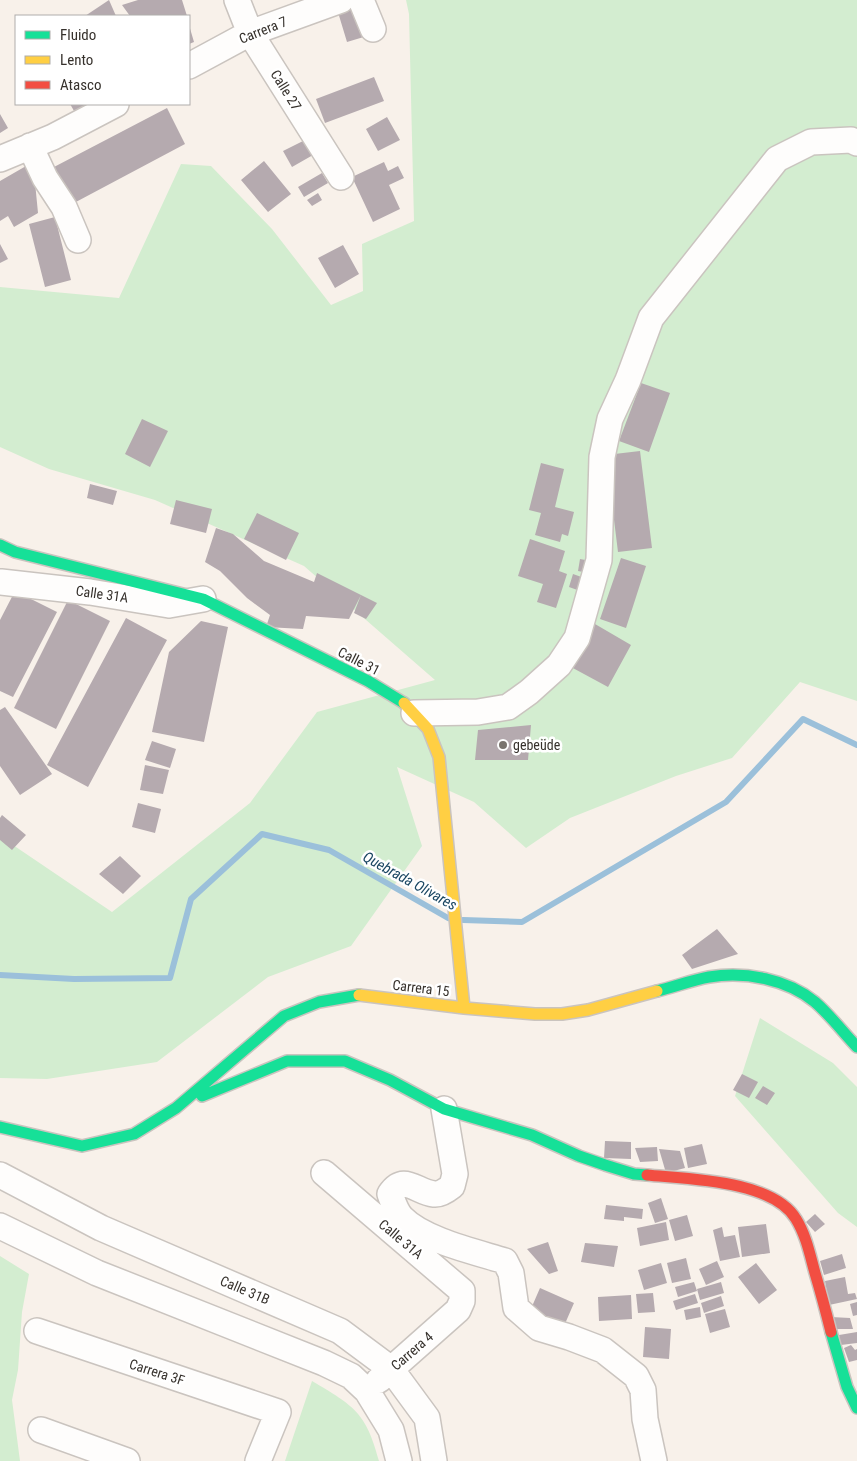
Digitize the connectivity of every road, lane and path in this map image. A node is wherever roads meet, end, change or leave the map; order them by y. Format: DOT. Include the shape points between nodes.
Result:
graph roads {
  1 [pos="237,0"];
  2 [pos="341,0"];
  3 [pos="361,0"];
  4 [pos="373,29"];
  5 [pos="250,33"];
  6 [pos="190,65"];
  7 [pos="114,105"];
  8 [pos="857,143"];
  9 [pos="30,146"];
  10 [pos="0,159"];
  11 [pos="341,177"];
  12 [pos="78,240"];
  13 [pos="0,545"];
  14 [pos="0,582"];
  15 [pos="203,599"];
  16 [pos="414,713"];
  17 [pos="464,1008"];
  18 [pos="857,1047"];
  19 [pos="176,1108"];
  20 [pos="444,1109"];
  21 [pos="0,1127"];
  22 [pos="324,1173"];
  23 [pos="0,1175"];
  24 [pos="0,1226"];
  25 [pos="458,1310"];
  26 [pos="37,1331"];
  27 [pos="392,1369"];
  28 [pos="367,1391"];
  29 [pos="857,1408"];
  30 [pos="41,1430"];
  31 [pos="127,1461"];
  32 [pos="258,1461"];
  33 [pos="399,1461"];
  34 [pos="434,1461"];
  35 [pos="654,1461"];
  1 -- 5 [label="street, Calle 27"];
  2 -- 5 [label="street, Carrera 7"];
  3 -- 4 [label="street"];
  5 -- 6 [label="street, Carrera 7"];
  5 -- 11 [label="street, Calle 27"];
  7 -- 9 [label="street"];
  8 -- 16 [label="street" via="851,140 811,142 777,159 651,318 610,419 602,457 600,560 577,638 559,665 508,707 478,712"];
  9 -- 10 [label="street"];
  9 -- 12 [label="street" via="64,207"];
  13 -- 15 [label="street, Calle 31" via="15,552"];
  14 -- 15 [label="street, Calle 31A" via="169,605"];
  15 -- 16 [label="street, Calle 31" via="368,681 406,704"];
  16 -- 17 [label="street, Calle 31" via="428,729 439,757"];
  17 -- 18 [label="street, Carrera 15" via="562,1014 710,977 746,976 795,988 816,1003"];
  17 -- 19 [label="street, Carrera 15" via="355,995 319,1002 284,1016"];
  19 -- 20 [label="street" via="287,1060 345,1061 390,1080"];
  19 -- 21 [label="street, Carrera 15" via="134,1134 82,1146"];
  20 -- 29 [label="street" via="532,1135 579,1156 634,1174 729,1183 780,1202 796,1218 806,1242 847,1387"];
  20 -- 35 [label="street" via="455,1174 452,1186 435,1195 405,1184 395,1187 390,1194 401,1218 418,1231 505,1261 511,1272 516,1308 539,1328 603,1350 636,1376 644,1390 645,1419"];
  22 -- 25 [label="street, Calle 31A" via="462,1290"];
  23 -- 27 [label="street, Calle 31B" via="101,1228 340,1331"];
  24 -- 28 [label="street" via="97,1273 324,1363 351,1376"];
  25 -- 27 [label="street, Carrera 4"];
  26 -- 32 [label="street, Carrera 3F" via="278,1412"];
  27 -- 28 [label="street, Carrera 4"];
  27 -- 34 [label="street, Calle 31B" via="427,1418"];
  28 -- 33 [label="street" via="391,1430"];
  30 -- 31 [label="street"];
}
